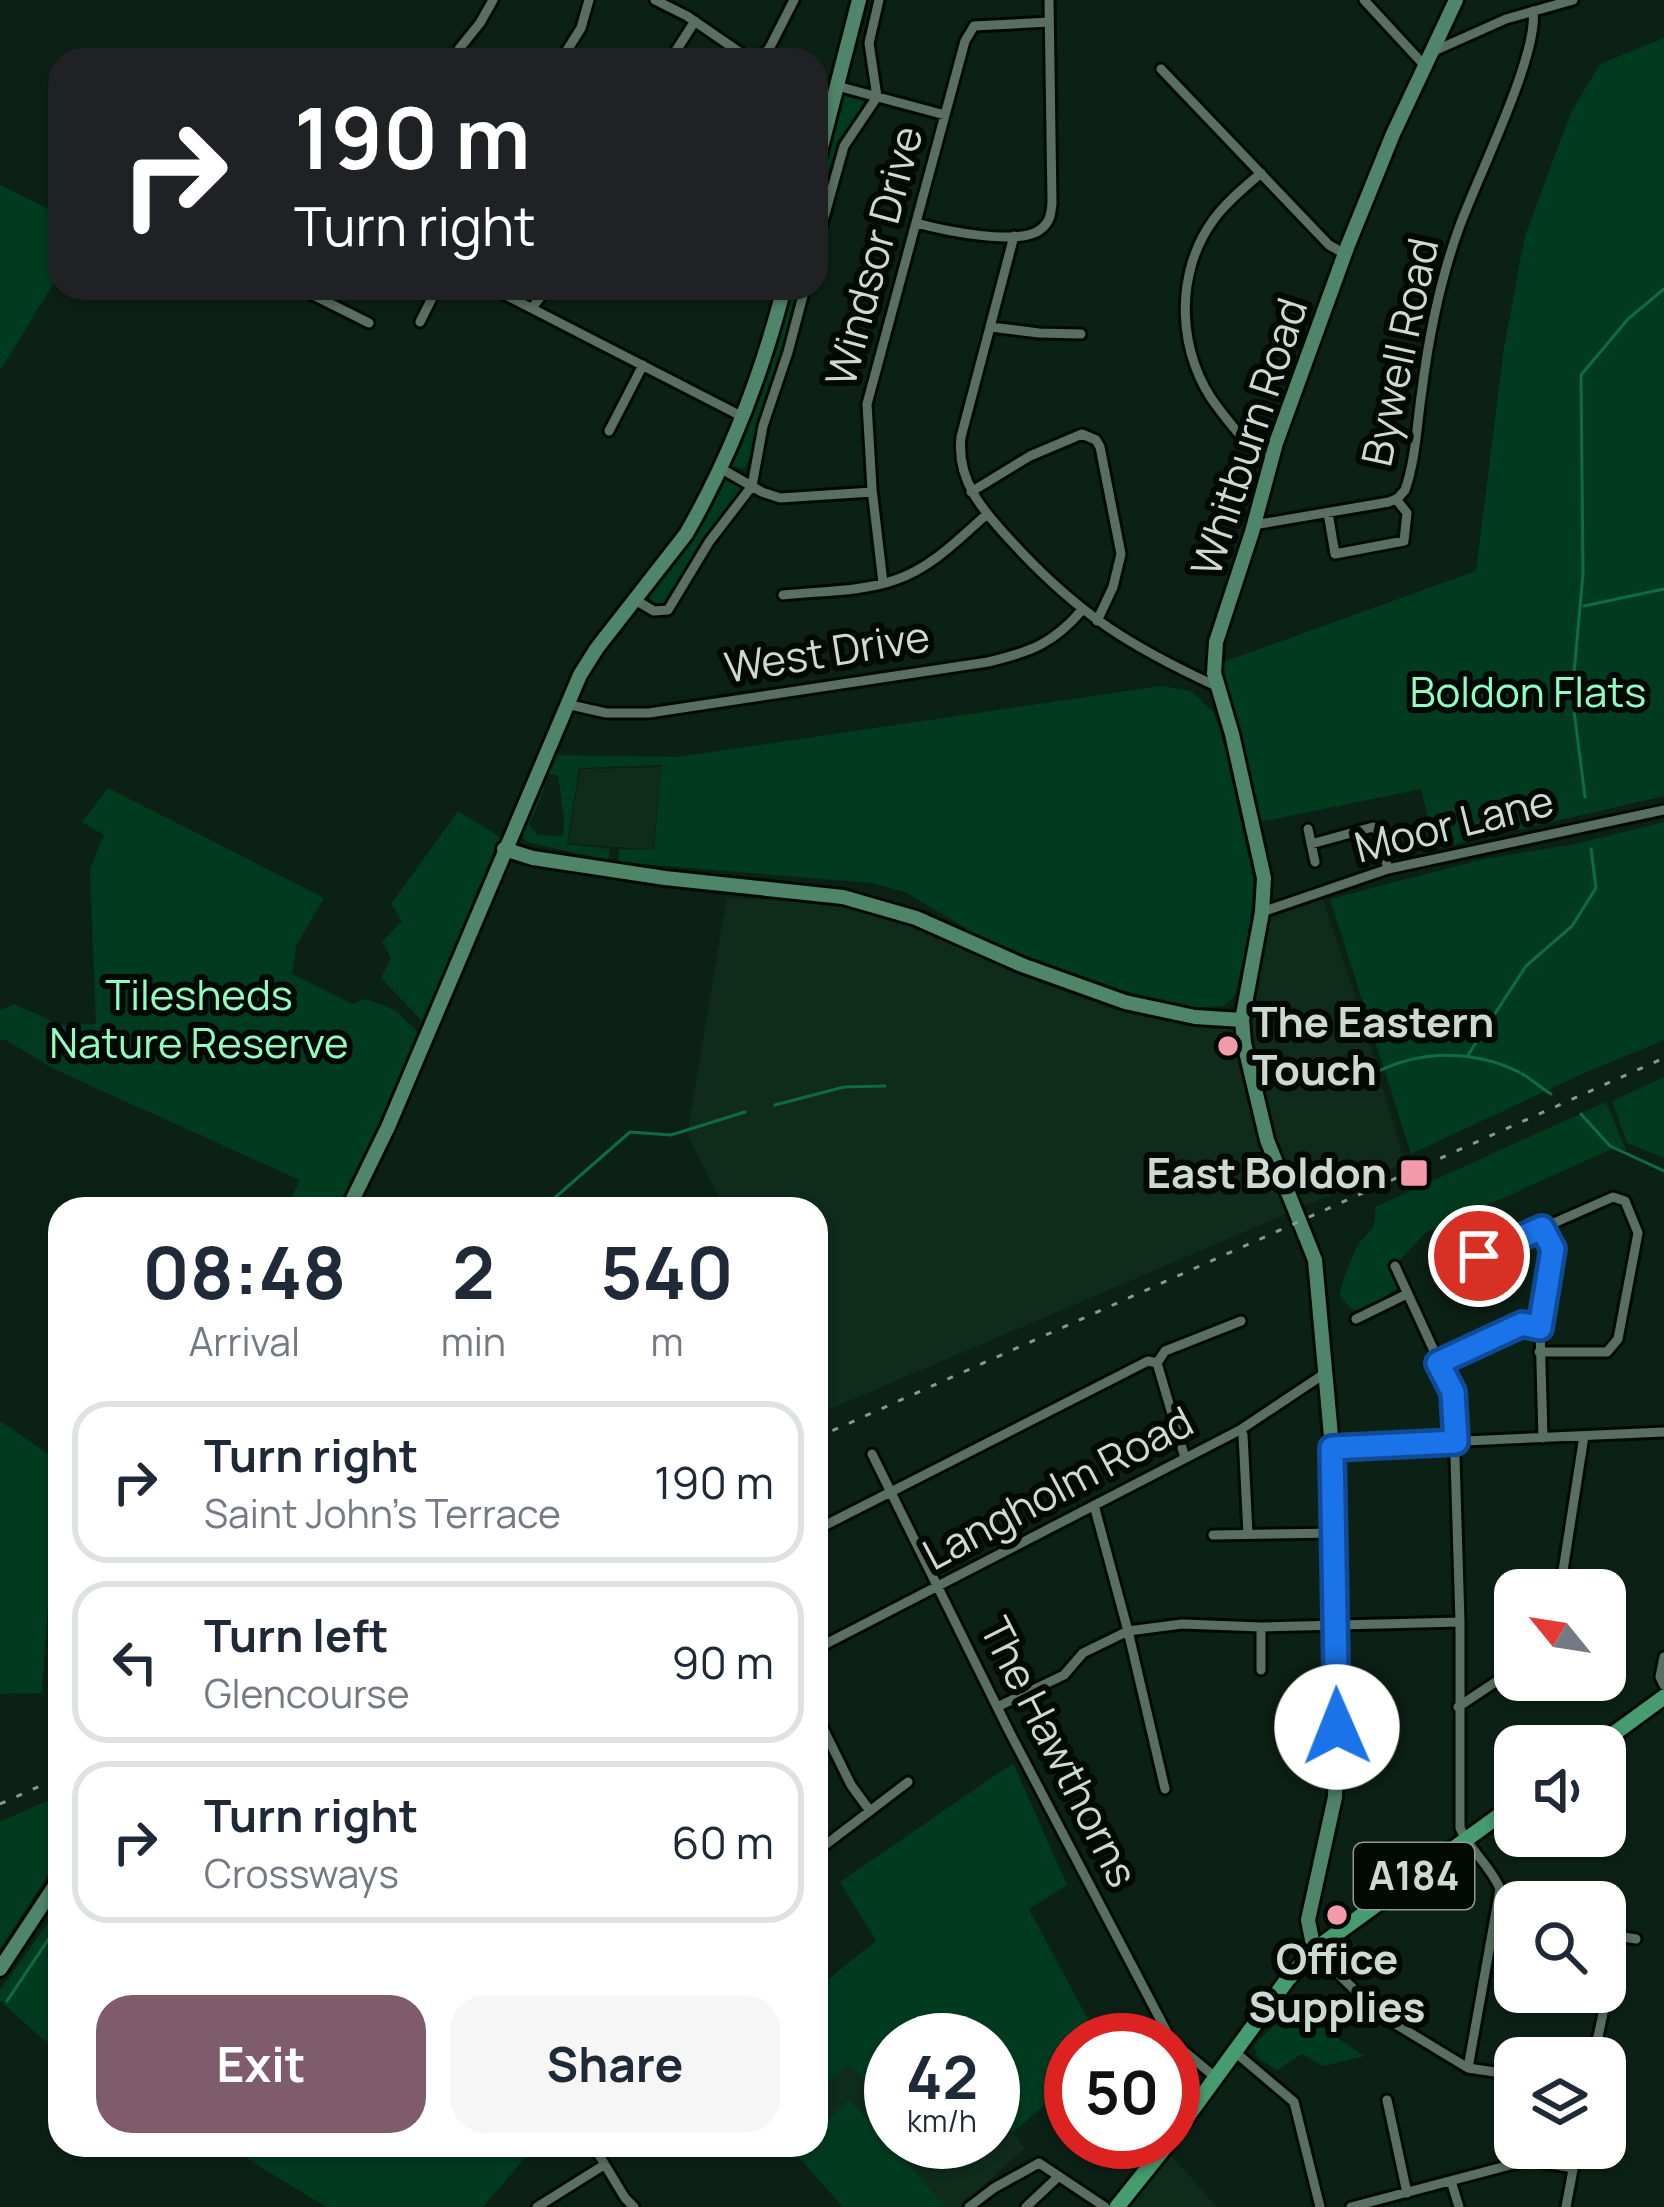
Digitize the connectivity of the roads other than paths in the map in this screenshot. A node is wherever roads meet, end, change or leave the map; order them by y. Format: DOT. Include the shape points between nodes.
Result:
graph roads {
  1 [pos="493,0"];
  2 [pos="589,0"];
  3 [pos="655,0"];
  4 [pos="794,0"];
  5 [pos="859,0"];
  6 [pos="879,0"];
  7 [pos="1049,0"];
  8 [pos="1364,0"];
  9 [pos="1456,0"];
  10 [pos="1573,0"];
  11 [pos="672,3"];
  12 [pos="1533,11"];
  13 [pos="695,21"];
  14 [pos="1049,22"];
  15 [pos="461,48"];
  16 [pos="568,48"];
  17 [pos="678,48"];
  18 [pos="736,48"];
  19 [pos="770,48"];
  20 [pos="1428,59"];
  21 [pos="1161,69"];
  22 [pos="837,86"];
  23 [pos="877,97"];
  24 [pos="828,114"];
  25 [pos="945,115"];
  26 [pos="1261,173"];
  27 [pos="828,203"];
  28 [pos="916,223"];
  29 [pos="1014,236"];
  30 [pos="1345,254"];
  31 [pos="323,300"];
  32 [pos="431,300"];
  33 [pos="516,300"];
  34 [pos="538,300"];
  35 [pos="780,300"];
  36 [pos="802,300"];
  37 [pos="532,308"];
  38 [pos="420,322"];
  39 [pos="369,323"];
  40 [pos="991,327"];
  41 [pos="1081,334"];
  42 [pos="643,364"];
  43 [pos="742,417"];
  44 [pos="609,431"];
  45 [pos="1272,460"];
  46 [pos="719,468"];
  47 [pos="752,486"];
  48 [pos="872,492"];
  49 [pos="971,492"];
  50 [pos="1396,499"];
  51 [pos="1328,513"];
  52 [pos="987,514"];
  53 [pos="1254,525"];
  54 [pos="883,583"];
  55 [pos="783,595"];
  56 [pos="635,600"];
  57 [pos="1082,610"];
  58 [pos="1097,621"];
  59 [pos="1218,688"];
  60 [pos="566,704"];
  61 [pos="1664,810"];
  62 [pos="1308,830"];
  63 [pos="1311,844"];
  64 [pos="503,849"];
  65 [pos="1315,862"];
  66 [pos="1388,869"];
  67 [pos="1262,912"];
  68 [pos="1242,1020"];
  69 [pos="354,1197"];
  70 [pos="1542,1228"];
  71 [pos="1479,1256"];
  72 [pos="1395,1266"];
  73 [pos="1407,1294"];
  74 [pos="1356,1318"];
  75 [pos="1241,1321"];
  76 [pos="1540,1328"];
  77 [pos="1539,1352"];
  78 [pos="1438,1363"];
  79 [pos="1157,1364"];
  80 [pos="1324,1374"];
  81 [pos="1240,1430"];
  82 [pos="1664,1432"];
  83 [pos="1584,1436"];
  84 [pos="1543,1438"];
  85 [pos="1456,1442"];
  86 [pos="1332,1448"];
  87 [pos="872,1454"];
  88 [pos="1185,1458"];
  89 [pos="891,1493"];
  90 [pos="1094,1505"];
  91 [pos="828,1524"];
  92 [pos="1334,1533"];
  93 [pos="1213,1534"];
  94 [pos="1248,1534"];
  95 [pos="1563,1569"];
  96 [pos="938,1588"];
  97 [pos="1460,1622"];
  98 [pos="1336,1625"];
  99 [pos="1261,1627"];
  100 [pos="1128,1631"];
  101 [pos="828,1643"];
  102 [pos="1664,1657"];
  103 [pos="1261,1670"];
  104 [pos="1494,1683"];
  105 [pos="1664,1685"];
  106 [pos="1664,1697"];
  107 [pos="997,1707"];
  108 [pos="1458,1707"];
  109 [pos="1626,1725"];
  110 [pos="828,1738"];
  111 [pos="908,1782"];
  112 [pos="1165,1789"];
  113 [pos="871,1811"];
  114 [pos="1494,1819"];
  115 [pos="1465,1839"];
  116 [pos="828,1843"];
  117 [pos="48,1896"];
  118 [pos="1626,1938"];
  119 [pos="1636,1940"];
  120 [pos="1314,1950"];
  121 [pos="0,1969"];
  122 [pos="1157,2013"];
  123 [pos="1235,2052"];
  124 [pos="1200,2064"];
  125 [pos="1468,2068"];
  126 [pos="1494,2072"];
  127 [pos="1215,2077"];
  128 [pos="1200,2098"];
  129 [pos="1387,2100"];
  130 [pos="600,2157"];
  131 [pos="604,2165"];
  132 [pos="1148,2169"];
  133 [pos="1496,2169"];
  134 [pos="1573,2169"];
  135 [pos="1059,2176"];
  136 [pos="1451,2181"];
  137 [pos="1407,2193"];
  138 [pos="537,2207"];
  139 [pos="634,2207"];
  140 [pos="969,2207"];
  141 [pos="1026,2207"];
  142 [pos="1106,2207"];
  143 [pos="1118,2207"];
  144 [pos="1320,2207"];
  145 [pos="1352,2207"];
  146 [pos="1459,2207"];
  147 [pos="1566,2207"];
  1 -- 15 [label="street"];
  2 -- 16 [label="street"];
  3 -- 11 [label="street"];
  4 -- 19 [label="street"];
  5 -- 22 [label="street"];
  6 -- 23 [label="street" via="869,43"];
  7 -- 14 [label="street"];
  8 -- 20 [label="street"];
  9 -- 20 [label="street, Whitburn Road"];
  10 -- 12 [label="street"];
  11 -- 13 [label="street"];
  12 -- 20 [label="street"];
  12 -- 50 [label="street, Bywell Road" via="1523,63 1447,265 1409,480"];
  13 -- 17 [label="street"];
  13 -- 18 [label="street"];
  14 -- 25 [label="street, Windsor Drive" via="974,26"];
  14 -- 29 [label="street" via="1051,217 1034,234"];
  20 -- 30 [label="street, Whitburn Road"];
  21 -- 26 [label="street"];
  22 -- 23 [label="street"];
  22 -- 24 [label="street"];
  23 -- 25 [label="street"];
  23 -- 27 [label="street" via="844,146"];
  25 -- 28 [label="street, Windsor Drive"];
  26 -- 30 [label="street"];
  26 -- 45 [label="street" via="1212,221 1185,301 1198,376 1232,425"];
  28 -- 29 [label="street"];
  28 -- 48 [label="street, Windsor Drive" via="867,404"];
  29 -- 40 [label="street"];
  30 -- 45 [label="street, Whitburn Road"];
  31 -- 39 [label="street"];
  32 -- 38 [label="street"];
  33 -- 37 [label="street"];
  34 -- 37 [label="street"];
  35 -- 43 [label="street"];
  36 -- 47 [label="street"];
  37 -- 42 [label="street"];
  40 -- 41 [label="street"];
  40 -- 49 [label="street" via="959,451"];
  42 -- 43 [label="street"];
  42 -- 44 [label="street"];
  43 -- 46 [label="street"];
  45 -- 53 [label="street, Whitburn Road"];
  46 -- 47 [label="street"];
  46 -- 56 [label="street" via="686,534"];
  47 -- 48 [label="street" via="794,499"];
  47 -- 56 [label="street" via="668,610"];
  48 -- 54 [label="street, Windsor Drive"];
  49 -- 52 [label="street"];
  49 -- 58 [label="street" via="1053,444 1082,434 1096,440 1121,554"];
  50 -- 51 [label="street, Bywell Road"];
  50 -- 51 [label="street" via="1407,513 1404,541 1335,554"];
  51 -- 53 [label="street, Bywell Road"];
  52 -- 54 [label="street" via="922,567"];
  52 -- 57 [label="street"];
  53 -- 59 [label="street, Whitburn Road" via="1216,642"];
  54 -- 55 [label="street"];
  56 -- 60 [label="street"];
  57 -- 58 [label="street"];
  57 -- 60 [label="street, West Drive" via="1047,643 988,662 649,712"];
  58 -- 59 [label="street"];
  59 -- 67 [label="street, Whitburn Road" via="1264,878"];
  60 -- 64 [label="street"];
  61 -- 66 [label="street, Moor Lane"];
  62 -- 63 [label="street"];
  63 -- 65 [label="street"];
  63 -- 66 [label="street" via="1373,827"];
  64 -- 68 [label="street" via="665,878 843,897 1125,1002"];
  64 -- 69 [label="street"];
  66 -- 67 [label="street, Moor Lane"];
  67 -- 68 [label="street, Whitburn Road"];
  68 -- 80 [label="street" via="1267,1140 1315,1260"];
  70 -- 71 [label="street"];
  70 -- 76 [label="street" via="1553,1249"];
  70 -- 77 [label="street" via="1612,1197 1625,1201 1638,1233 1618,1339 1606,1352"];
  72 -- 73 [label="street"];
  73 -- 74 [label="street"];
  73 -- 78 [label="street"];
  75 -- 79 [label="street" via="1165,1351"];
  76 -- 77 [label="street"];
  76 -- 78 [label="street" via="1522,1324"];
  77 -- 84 [label="street"];
  78 -- 85 [label="street" via="1453,1392"];
  79 -- 88 [label="street"];
  79 -- 89 [label="street" via="1148,1361"];
  80 -- 81 [label="street, Langholm Road"];
  80 -- 86 [label="street"];
  81 -- 88 [label="street, Langholm Road"];
  81 -- 94 [label="street"];
  82 -- 83 [label="street"];
  83 -- 84 [label="street"];
  83 -- 95 [label="street"];
  84 -- 85 [label="street"];
  85 -- 86 [label="street"];
  85 -- 97 [label="street"];
  86 -- 92 [label="street"];
  87 -- 89 [label="street, The Hawthorns"];
  88 -- 90 [label="street, Langholm Road"];
  89 -- 91 [label="street"];
  89 -- 96 [label="street, The Hawthorns"];
  90 -- 96 [label="street, Langholm Road"];
  90 -- 100 [label="street"];
  92 -- 94 [label="street"];
  92 -- 98 [label="street"];
  93 -- 94 [label="street"];
  96 -- 101 [label="street, Langholm Road"];
  96 -- 107 [label="street, The Hawthorns"];
  97 -- 98 [label="street"];
  97 -- 108 [label="street"];
  98 -- 99 [label="street"];
  98 -- 120 [label="street" via="1335,1797 1308,1920"];
  99 -- 100 [label="street"];
  99 -- 103 [label="street"];
  100 -- 107 [label="street"];
  100 -- 112 [label="street"];
  102 -- 105 [label="street"];
  104 -- 108 [label="street"];
  106 -- 109 [label="main road"];
  107 -- 122 [label="street, The Hawthorns"];
  108 -- 115 [label="street"];
  110 -- 113 [label="street"];
  111 -- 113 [label="street"];
  113 -- 116 [label="street"];
  114 -- 115 [label="main road, A184"];
  115 -- 120 [label="main road, A184"];
  115 -- 125 [label="street" via="1500,1889"];
  117 -- 121 [label="street"];
  118 -- 119 [label="street"];
  120 -- 123 [label="main road, A184"];
  120 -- 125 [label="street" via="1379,2014"];
  123 -- 127 [label="main road, A184"];
  123 -- 144 [label="street" via="1294,2102"];
  124 -- 127 [label="street, The Hawthorns"];
  125 -- 126 [label="street"];
  127 -- 128 [label="main road, A184"];
  129 -- 137 [label="street"];
  130 -- 131 [label="street"];
  131 -- 138 [label="street"];
  131 -- 139 [label="street"];
  132 -- 143 [label="main road, A184"];
  133 -- 136 [label="street"];
  134 -- 147 [label="street"];
  135 -- 140 [label="street" via="1039,2163"];
  135 -- 141 [label="street"];
  135 -- 142 [label="street"];
  136 -- 137 [label="street"];
  136 -- 146 [label="street"];
  137 -- 145 [label="street"];
}
